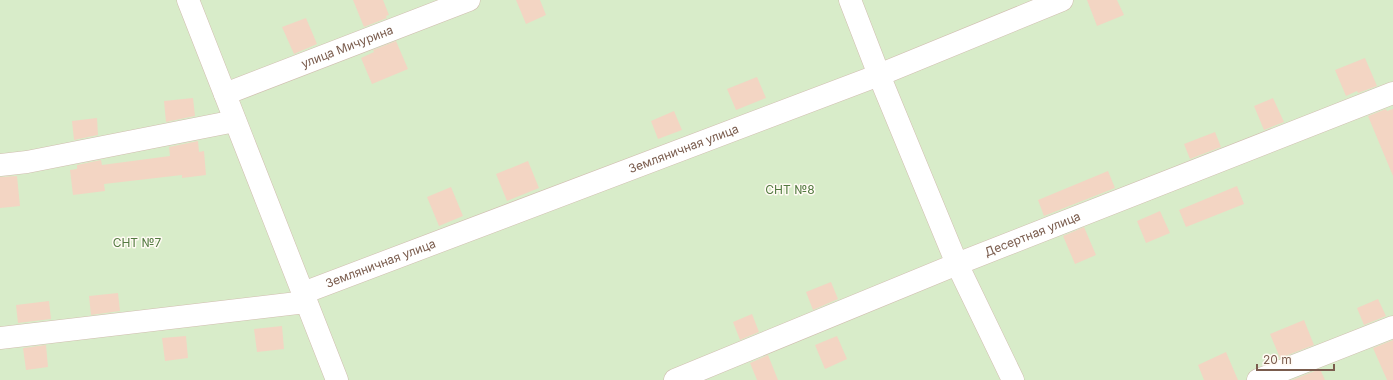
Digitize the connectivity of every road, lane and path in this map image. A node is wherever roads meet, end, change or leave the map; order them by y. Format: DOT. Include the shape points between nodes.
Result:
graph roads {
  1 [pos="188,0"];
  2 [pos="469,0"];
  3 [pos="850,0"];
  4 [pos="1062,0"];
  5 [pos="879,75"];
  6 [pos="1393,93"];
  7 [pos="224,94"];
  8 [pos="235,121"];
  9 [pos="0,165"];
  10 [pos="957,264"];
  11 [pos="305,298"];
  12 [pos="1393,327"];
  13 [pos="0,338"];
  14 [pos="337,380"];
  15 [pos="675,380"];
  16 [pos="1013,380"];
  17 [pos="1258,380"];
  1 -- 7 [label="street"];
  2 -- 7 [label="street, улица Мичурина"];
  3 -- 5 [label="street"];
  4 -- 5 [label="street, Земляничная улица"];
  5 -- 10 [label="street"];
  5 -- 11 [label="street, Земляничная улица"];
  6 -- 10 [label="street, Десертная улица"];
  7 -- 8 [label="street"];
  8 -- 9 [label="street" via="27,162"];
  8 -- 11 [label="street"];
  10 -- 15 [label="street, Десертная улица"];
  10 -- 16 [label="street"];
  11 -- 13 [label="street, Земляничная улица"];
  11 -- 14 [label="street"];
  12 -- 17 [label="street"];
}
